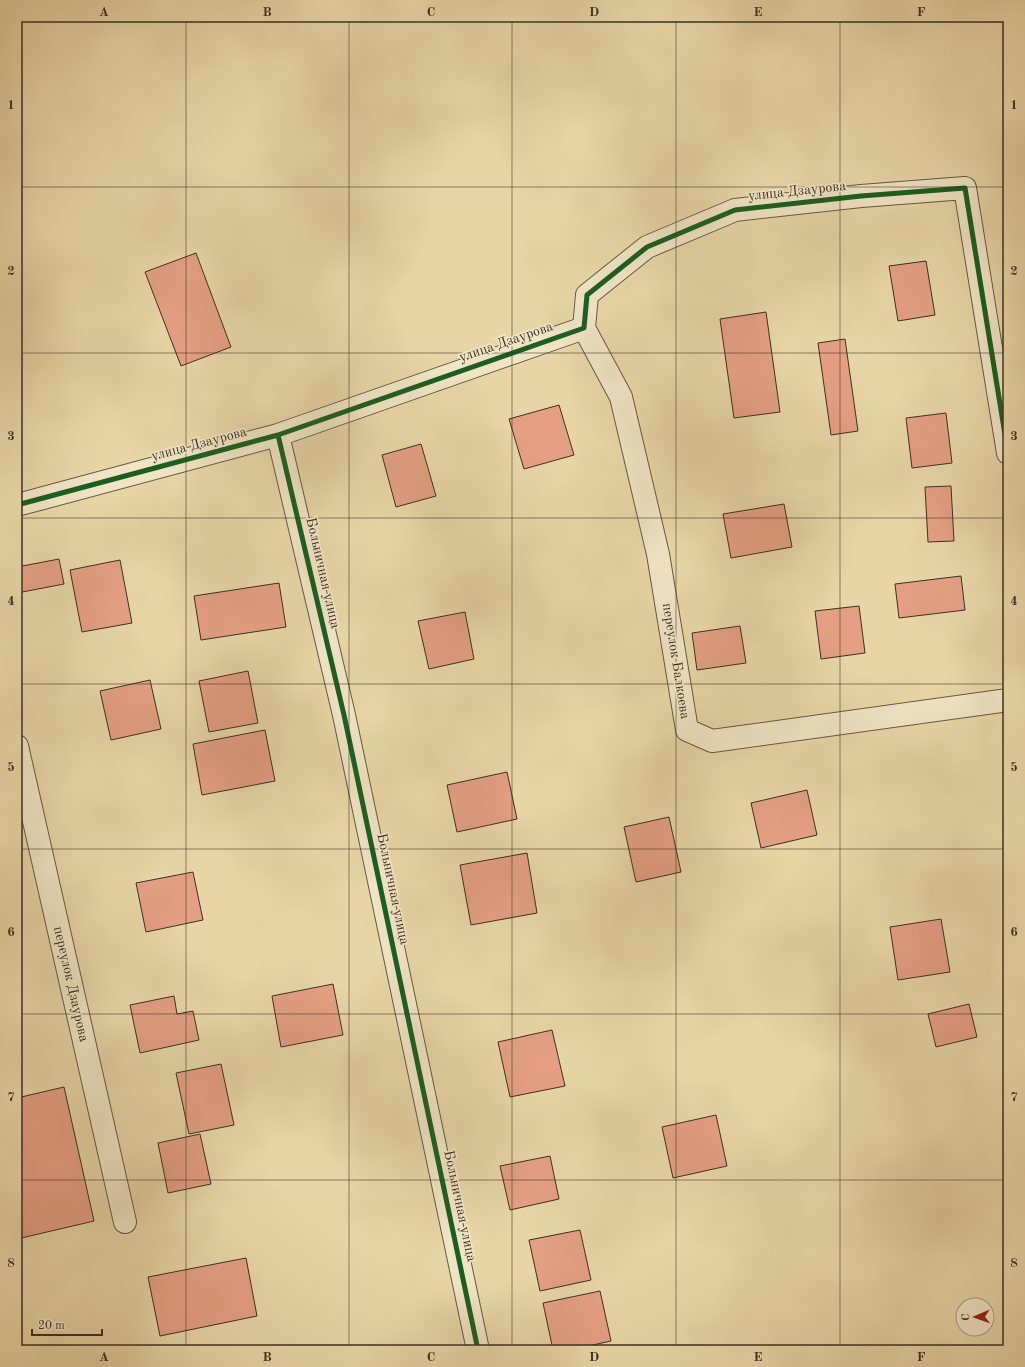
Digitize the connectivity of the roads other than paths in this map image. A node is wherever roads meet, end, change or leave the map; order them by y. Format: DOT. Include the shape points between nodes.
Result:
graph roads {
  1 [pos="584,328"];
  2 [pos="278,435"];
  3 [pos="1008,453"];
  4 [pos="17,506"];
  5 [pos="1008,700"];
  6 [pos="17,746"];
  7 [pos="125,1222"];
  8 [pos="478,1350"];
  1 -- 2 [label="street, улица Дзаурова"];
  1 -- 3 [label="street, улица Дзаурова" via="586,294 647,246 735,210 965,188"];
  1 -- 5 [label="street, переулок Балкоева" via="621,397 658,554 687,730 712,741"];
  2 -- 4 [label="street, улица Дзаурова"];
  2 -- 8 [label="street, Больничная улица" via="344,715"];
  6 -- 7 [label="street, переулок Дзаурова"];
}
